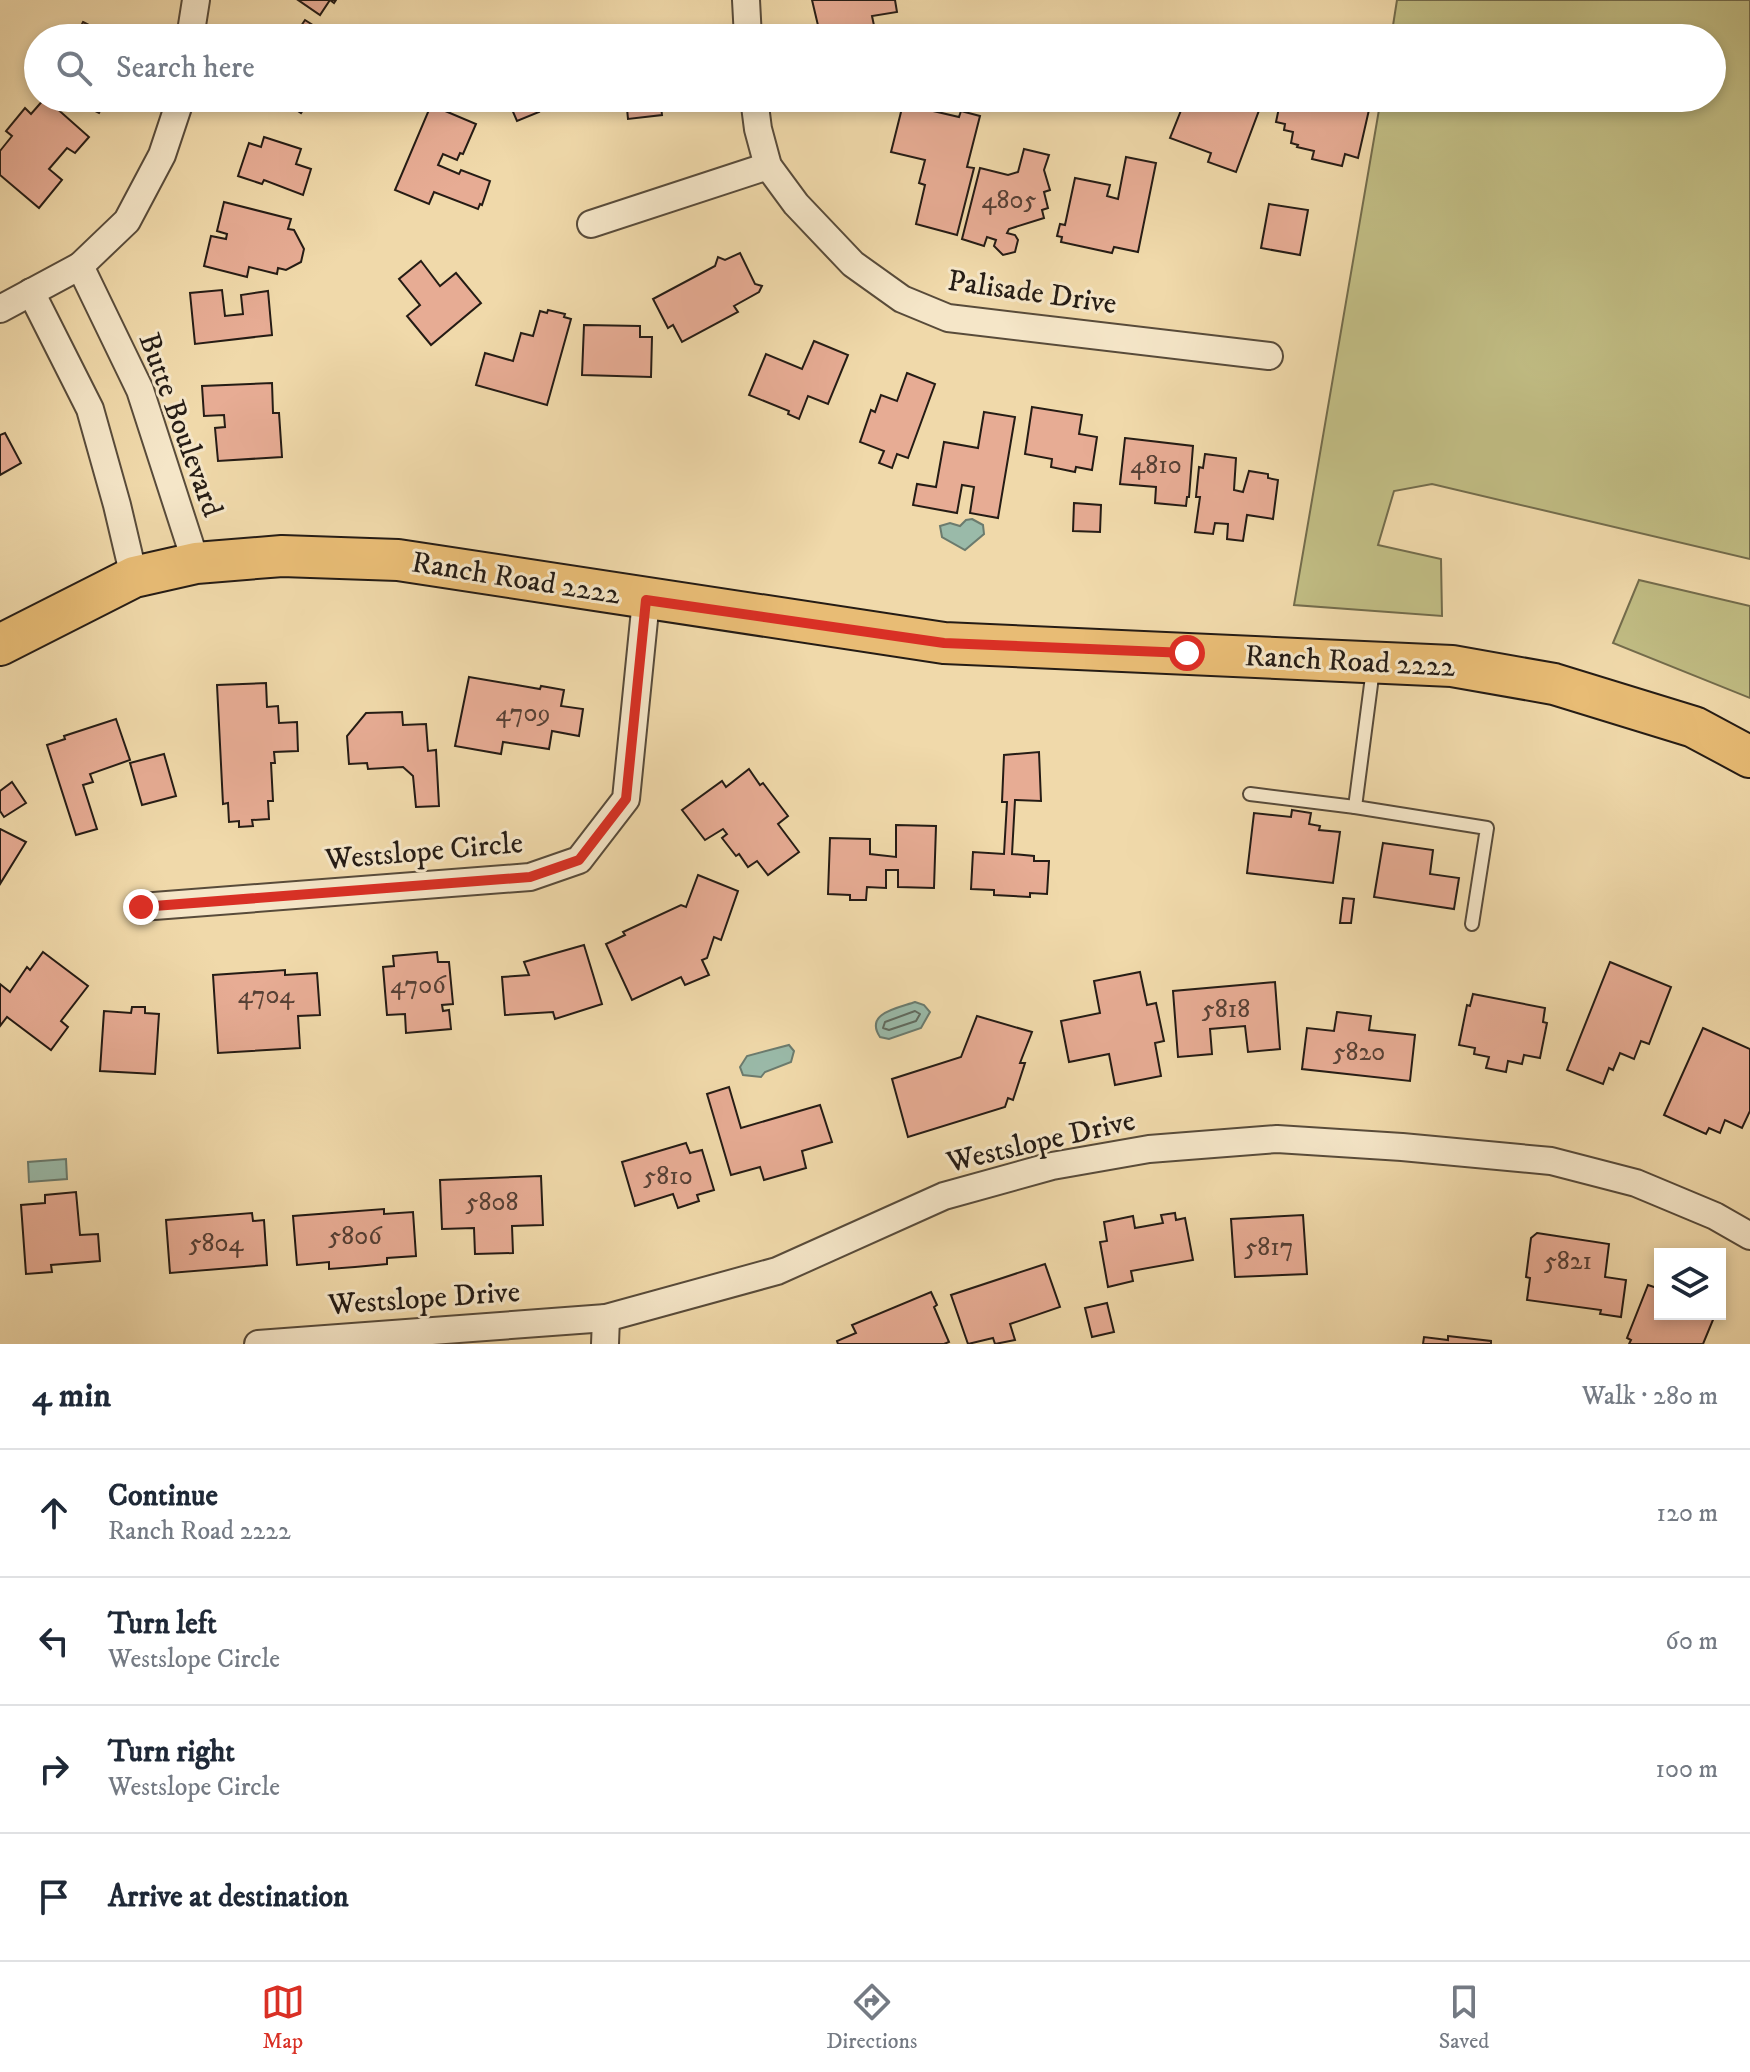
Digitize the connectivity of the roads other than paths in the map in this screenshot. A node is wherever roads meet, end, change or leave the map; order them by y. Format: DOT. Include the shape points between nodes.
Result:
graph roads {
  1 [pos="196,0"];
  2 [pos="746,0"];
  3 [pos="192,24"];
  4 [pos="747,24"];
  5 [pos="176,112"];
  6 [pos="756,112"];
  7 [pos="768,166"];
  8 [pos="591,224"];
  9 [pos="80,266"];
  10 [pos="31,292"];
  11 [pos="0,309"];
  12 [pos="1269,356"];
  13 [pos="196,563"];
  14 [pos="134,577"];
  15 [pos="646,600"];
  16 [pos="0,645"];
  17 [pos="1374,662"];
  18 [pos="1750,757"];
  19 [pos="1250,794"];
  20 [pos="1355,807"];
  21 [pos="141,907"];
  22 [pos="1472,924"];
  23 [pos="1750,1236"];
  24 [pos="606,1331"];
  25 [pos="258,1344"];
  1 -- 3 [label="street"];
  2 -- 4 [label="street"];
  5 -- 9 [label="street" via="162,155 127,221"];
  6 -- 7 [label="street, Palisade Drive"];
  7 -- 8 [label="street"];
  7 -- 12 [label="street, Palisade Drive" via="853,264 902,299 948,318"];
  9 -- 10 [label="street"];
  9 -- 13 [label="street, Butte Boulevard" via="140,390"];
  10 -- 11 [label="street"];
  10 -- 14 [label="street" via="90,409"];
  13 -- 14 [label="main road, Ranch Road 2222"];
  13 -- 15 [label="main road, Ranch Road 2222" via="282,556 398,560"];
  14 -- 16 [label="main road, Ranch Road 2222"];
  15 -- 17 [label="main road, Ranch Road 2222" via="944,643"];
  15 -- 21 [label="street, Westslope Circle" via="626,799 579,860 530,877"];
  17 -- 18 [label="main road, Ranch Road 2222" via="1452,666 1554,684 1694,727"];
  17 -- 20 [label="lane"];
  19 -- 20 [label="lane"];
  20 -- 22 [label="lane" via="1487,828"];
  23 -- 24 [label="street, Westslope Drive" via="1636,1183 1551,1161 1263,1140 1149,1149 1052,1166 944,1196 777,1271"];
  24 -- 25 [label="street, Westslope Drive"];
}
